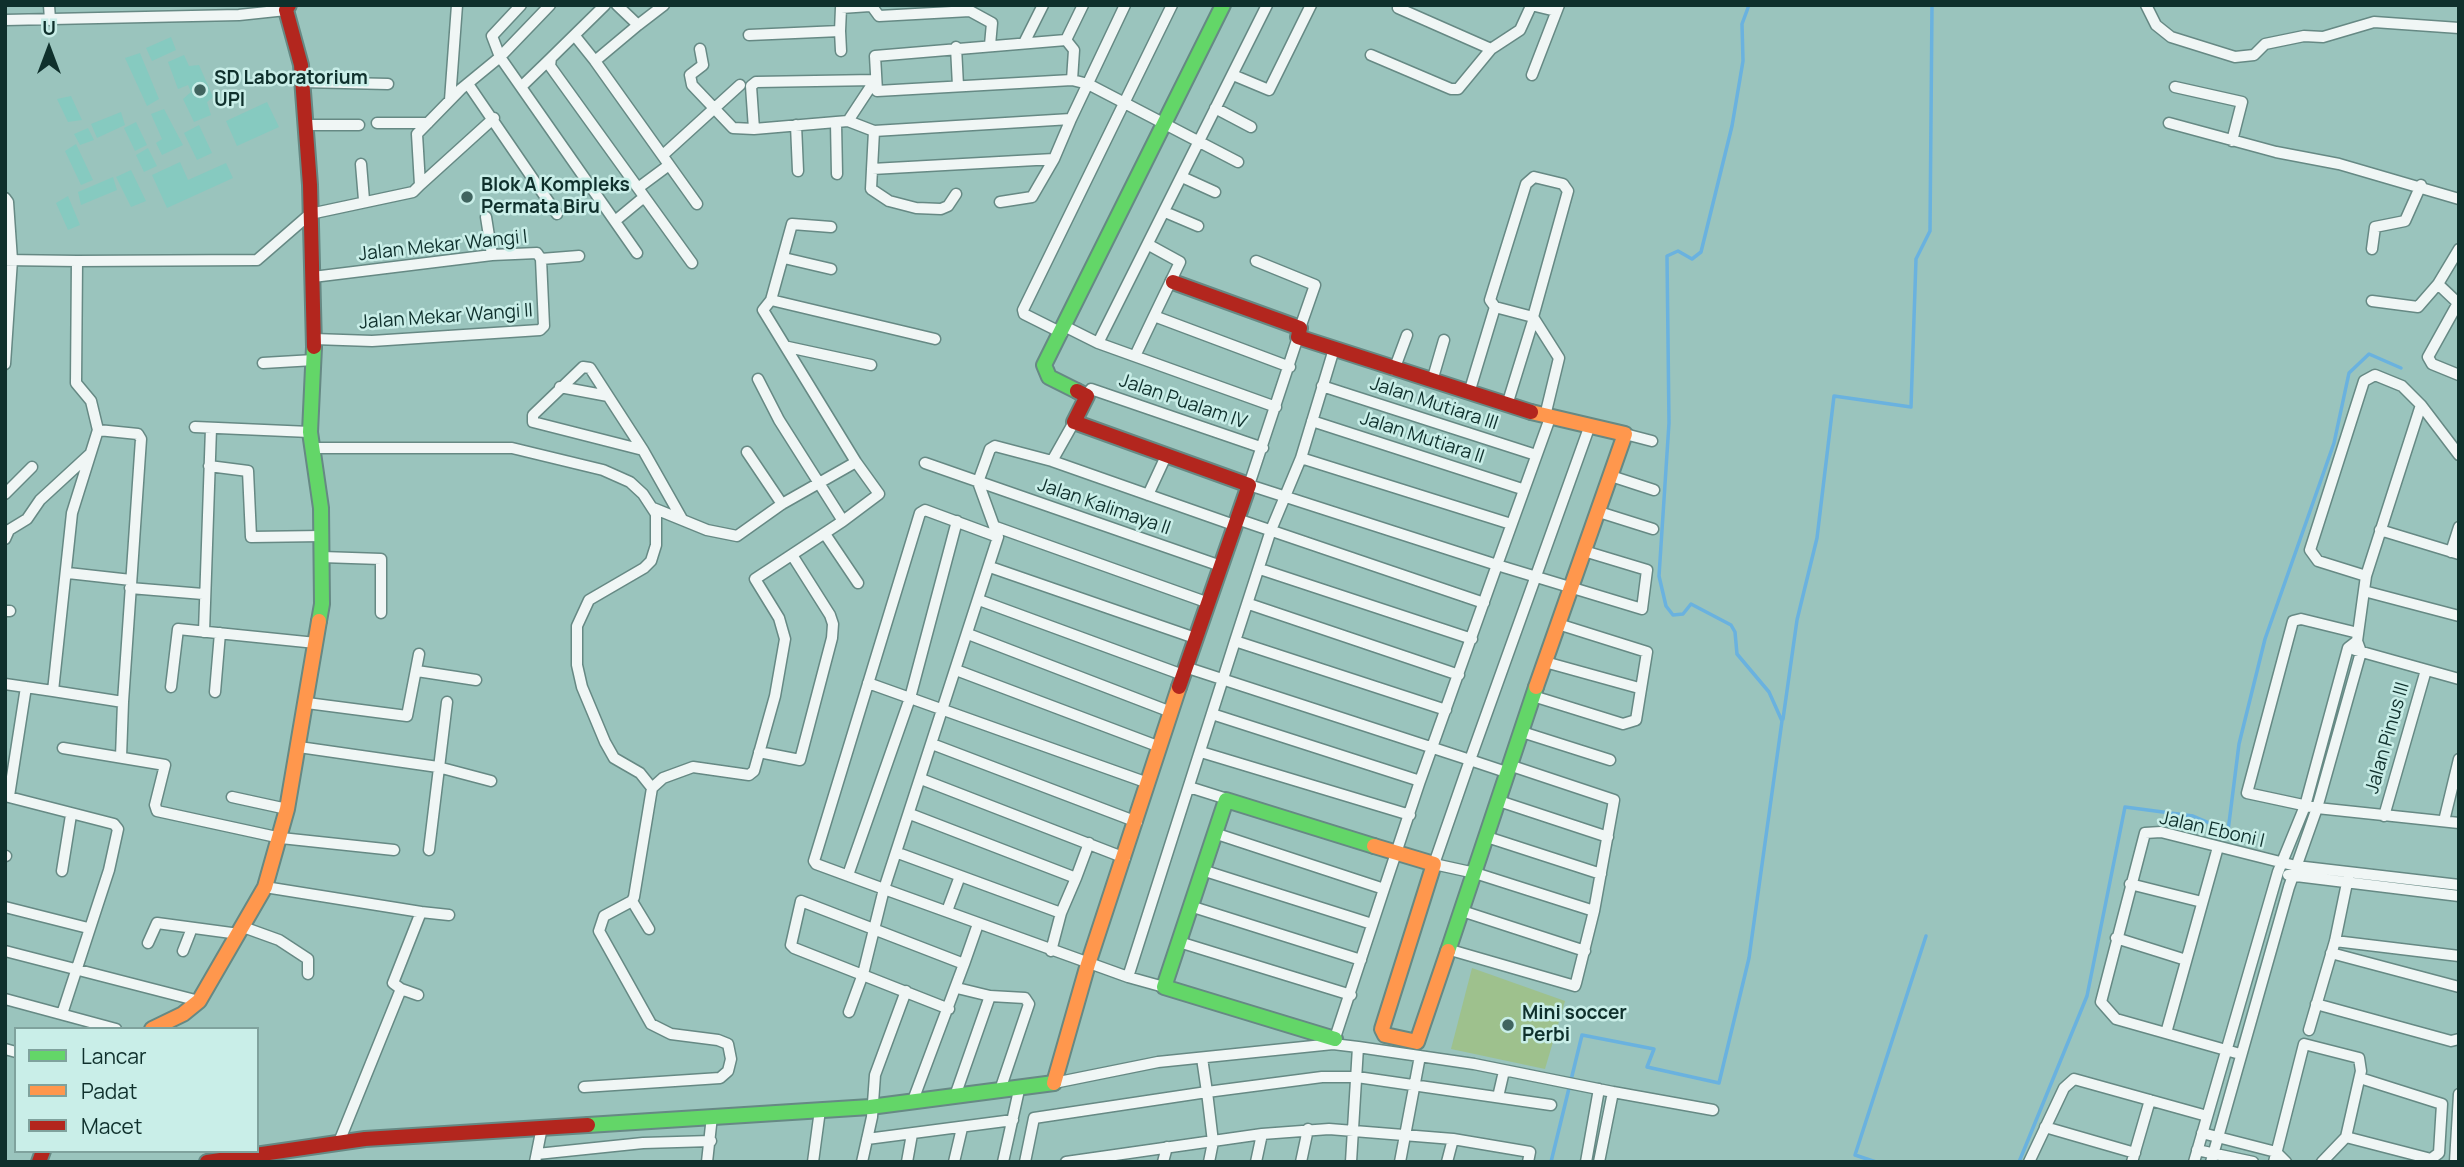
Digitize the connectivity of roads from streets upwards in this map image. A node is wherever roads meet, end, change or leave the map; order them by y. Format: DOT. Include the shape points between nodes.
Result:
graph roads {
  1 [pos="49,5"];
  2 [pos="521,5"];
  3 [pos="550,5"];
  4 [pos="605,5"];
  5 [pos="617,5"];
  6 [pos="664,5"];
  7 [pos="1043,5"];
  8 [pos="1083,5"];
  9 [pos="1125,5"];
  10 [pos="1172,5"];
  11 [pos="1223,5"];
  12 [pos="1267,5"];
  13 [pos="1311,5"];
  14 [pos="1531,5"];
  15 [pos="2146,5"];
  16 [pos="841,6"];
  17 [pos="870,6"];
  18 [pos="458,7"];
  19 [pos="288,8"];
  20 [pos="1398,8"];
  21 [pos="1558,8"];
  22 [pos="5,20"];
  23 [pos="50,20"];
  24 [pos="639,25"];
  25 [pos="2459,28"];
  26 [pos="841,31"];
  27 [pos="749,34"];
  28 [pos="575,36"];
  29 [pos="1066,40"];
  30 [pos="1025,41"];
  31 [pos="990,45"];
  32 [pos="956,47"];
  33 [pos="700,49"];
  34 [pos="1491,49"];
  35 [pos="841,51"];
  36 [pos="1371,55"];
  37 [pos="500,57"];
  38 [pos="551,58"];
  39 [pos="595,61"];
  40 [pos="1233,75"];
  41 [pos="1532,75"];
  42 [pos="876,80"];
  43 [pos="1072,80"];
  44 [pos="302,82"];
  45 [pos="388,84"];
  46 [pos="468,84"];
  47 [pos="1088,84"];
  48 [pos="740,85"];
  49 [pos="958,86"];
  50 [pos="521,87"];
  51 [pos="2175,87"];
  52 [pos="450,100"];
  53 [pos="1126,104"];
  54 [pos="713,108"];
  55 [pos="1215,108"];
  56 [pos="494,118"];
  57 [pos="1072,119"];
  58 [pos="848,121"];
  59 [pos="428,123"];
  60 [pos="836,123"];
  61 [pos="2169,123"];
  62 [pos="377,124"];
  63 [pos="1163,124"];
  64 [pos="306,125"];
  65 [pos="359,125"];
  66 [pos="796,125"];
  67 [pos="1251,127"];
  68 [pos="754,129"];
  69 [pos="874,131"];
  70 [pos="1198,141"];
  71 [pos="2232,141"];
  72 [pos="663,155"];
  73 [pos="1054,159"];
  74 [pos="1238,162"];
  75 [pos="361,164"];
  76 [pos="669,165"];
  77 [pos="872,169"];
  78 [pos="798,171"];
  79 [pos="837,174"];
  80 [pos="1182,177"];
  81 [pos="420,185"];
  82 [pos="2421,185"];
  83 [pos="642,192"];
  84 [pos="1215,192"];
  85 [pos="956,194"];
  86 [pos="5,198"];
  87 [pos="2459,199"];
  88 [pos="363,200"];
  89 [pos="1000,202"];
  90 [pos="697,204"];
  91 [pos="1165,212"];
  92 [pos="310,214"];
  93 [pos="557,214"];
  94 [pos="486,217"];
  95 [pos="615,221"];
  96 [pos="1198,226"];
  97 [pos="831,227"];
  98 [pos="1149,245"];
  99 [pos="2372,249"];
  100 [pos="2458,251"];
  101 [pos="637,253"];
  102 [pos="492,256"];
  103 [pos="579,256"];
  104 [pos="784,258"];
  105 [pos="541,259"];
  106 [pos="9,260"];
  107 [pos="77,261"];
  108 [pos="1256,261"];
  109 [pos="692,263"];
  110 [pos="831,269"];
  111 [pos="313,277"];
  112 [pos="1173,282"];
  113 [pos="2438,284"];
  114 [pos="541,290"];
  115 [pos="771,300"];
  116 [pos="2372,301"];
  117 [pos="1494,307"];
  118 [pos="1154,316"];
  119 [pos="1533,319"];
  120 [pos="1063,330"];
  121 [pos="1299,332"];
  122 [pos="1407,335"];
  123 [pos="314,339"];
  124 [pos="935,339"];
  125 [pos="1444,340"];
  126 [pos="1098,342"];
  127 [pos="788,347"];
  128 [pos="1334,349"];
  129 [pos="1135,356"];
  130 [pos="314,360"];
  131 [pos="263,363"];
  132 [pos="5,364"];
  133 [pos="871,365"];
  134 [pos="1290,367"];
  135 [pos="1394,370"];
  136 [pos="2459,375"];
  137 [pos="758,379"];
  138 [pos="1432,381"];
  139 [pos="1322,386"];
  140 [pos="560,387"];
  141 [pos="1089,392"];
  142 [pos="1469,393"];
  143 [pos="608,396"];
  144 [pos="1507,405"];
  145 [pos="2421,405"];
  146 [pos="1276,407"];
  147 [pos="1547,417"];
  148 [pos="1312,421"];
  149 [pos="1074,422"];
  150 [pos="1590,425"];
  151 [pos="195,427"];
  152 [pos="211,428"];
  153 [pos="98,430"];
  154 [pos="310,432"];
  155 [pos="1625,434"];
  156 [pos="1652,441"];
  157 [pos="312,448"];
  158 [pos="1262,448"];
  159 [pos="643,450"];
  160 [pos="747,452"];
  161 [pos="90,454"];
  162 [pos="1536,455"];
  163 [pos="2459,455"];
  164 [pos="1166,456"];
  165 [pos="1301,458"];
  166 [pos="1052,461"];
  167 [pos="856,462"];
  168 [pos="925,463"];
  169 [pos="209,466"];
  170 [pos="32,467"];
  171 [pos="1611,476"];
  172 [pos="978,482"];
  173 [pos="818,483"];
  174 [pos="1249,485"];
  175 [pos="1522,489"];
  176 [pos="1654,490"];
  177 [pos="5,494"];
  178 [pos="1148,495"];
  179 [pos="1284,496"];
  180 [pos="782,504"];
  181 [pos="653,508"];
  182 [pos="1599,512"];
  183 [pos="682,519"];
  184 [pos="843,521"];
  185 [pos="957,521"];
  186 [pos="1236,522"];
  187 [pos="1511,524"];
  188 [pos="2459,527"];
  189 [pos="1653,529"];
  190 [pos="1270,530"];
  191 [pos="2380,530"];
  192 [pos="997,532"];
  193 [pos="825,534"];
  194 [pos="321,536"];
  195 [pos="5,539"];
  196 [pos="1584,551"];
  197 [pos="2455,553"];
  198 [pos="792,555"];
  199 [pos="322,557"];
  200 [pos="1218,565"];
  201 [pos="1497,565"];
  202 [pos="990,567"];
  203 [pos="1260,569"];
  204 [pos="68,573"];
  205 [pos="2365,576"];
  206 [pos="1536,577"];
  207 [pos="858,583"];
  208 [pos="131,584"];
  209 [pos="1571,589"];
  210 [pos="2364,591"];
  211 [pos="203,594"];
  212 [pos="979,600"];
  213 [pos="1206,602"];
  214 [pos="1484,603"];
  215 [pos="1248,604"];
  216 [pos="381,613"];
  217 [pos="2459,615"];
  218 [pos="1559,624"];
  219 [pos="204,632"];
  220 [pos="220,633"];
  221 [pos="968,634"];
  222 [pos="2357,637"];
  223 [pos="1195,638"];
  224 [pos="1472,639"];
  225 [pos="1235,641"];
  226 [pos="316,643"];
  227 [pos="2348,648"];
  228 [pos="2361,652"];
  229 [pos="419,654"];
  230 [pos="1545,662"];
  231 [pos="956,670"];
  232 [pos="2426,670"];
  233 [pos="417,671"];
  234 [pos="1184,671"];
  235 [pos="1459,675"];
  236 [pos="1223,676"];
  237 [pos="2459,679"];
  238 [pos="476,680"];
  239 [pos="868,683"];
  240 [pos="5,684"];
  241 [pos="26,687"];
  242 [pos="171,687"];
  243 [pos="1639,688"];
  244 [pos="53,691"];
  245 [pos="215,692"];
  246 [pos="1533,696"];
  247 [pos="910,698"];
  248 [pos="123,702"];
  249 [pos="447,702"];
  250 [pos="307,703"];
  251 [pos="943,709"];
  252 [pos="1446,710"];
  253 [pos="1171,712"];
  254 [pos="1212,714"];
  255 [pos="1522,732"];
  256 [pos="932,744"];
  257 [pos="1433,746"];
  258 [pos="299,747"];
  259 [pos="1160,747"];
  260 [pos="63,748"];
  261 [pos="759,752"];
  262 [pos="1201,752"];
  263 [pos="121,757"];
  264 [pos="2459,759"];
  265 [pos="1471,760"];
  266 [pos="1610,760"];
  267 [pos="438,766"];
  268 [pos="1511,770"];
  269 [pos="921,779"];
  270 [pos="491,781"];
  271 [pos="1420,781"];
  272 [pos="1147,783"];
  273 [pos="1189,786"];
  274 [pos="652,788"];
  275 [pos="7,796"];
  276 [pos="232,797"];
  277 [pos="1227,799"];
  278 [pos="1499,801"];
  279 [pos="2305,806"];
  280 [pos="2316,808"];
  281 [pos="287,809"];
  282 [pos="910,814"];
  283 [pos="71,815"];
  284 [pos="1410,815"];
  285 [pos="2384,816"];
  286 [pos="2444,821"];
  287 [pos="1137,822"];
  288 [pos="2459,822"];
  289 [pos="1214,833"];
  290 [pos="1487,837"];
  291 [pos="1608,837"];
  292 [pos="281,838"];
  293 [pos="1089,843"];
  294 [pos="2218,847"];
  295 [pos="394,850"];
  296 [pos="429,850"];
  297 [pos="898,853"];
  298 [pos="1395,853"];
  299 [pos="1125,858"];
  300 [pos="1434,864"];
  301 [pos="2280,867"];
  302 [pos="1202,870"];
  303 [pos="62,871"];
  304 [pos="2294,872"];
  305 [pos="1475,873"];
  306 [pos="1601,874"];
  307 [pos="848,875"];
  308 [pos="960,876"];
  309 [pos="1076,878"];
  310 [pos="2348,878"];
  311 [pos="2130,884"];
  312 [pos="2459,885"];
  313 [pos="265,887"];
  314 [pos="884,889"];
  315 [pos="1384,889"];
  316 [pos="2459,896"];
  317 [pos="632,901"];
  318 [pos="2202,902"];
  319 [pos="1190,906"];
  320 [pos="5,907"];
  321 [pos="947,911"];
  322 [pos="1462,911"];
  323 [pos="1594,911"];
  324 [pos="421,912"];
  325 [pos="1060,913"];
  326 [pos="449,915"];
  327 [pos="978,924"];
  328 [pos="1372,924"];
  329 [pos="88,928"];
  330 [pos="192,928"];
  331 [pos="649,929"];
  332 [pos="875,929"];
  333 [pos="241,930"];
  334 [pos="2116,939"];
  335 [pos="2335,940"];
  336 [pos="1179,942"];
  337 [pos="148,943"];
  338 [pos="1447,948"];
  339 [pos="5,951"];
  340 [pos="183,951"];
  341 [pos="1051,951"];
  342 [pos="1585,951"];
  343 [pos="2331,953"];
  344 [pos="2459,956"];
  345 [pos="1361,960"];
  346 [pos="2186,960"];
  347 [pos="964,964"];
  348 [pos="1088,964"];
  349 [pos="75,970"];
  350 [pos="308,974"];
  351 [pos="863,974"];
  352 [pos="1128,977"];
  353 [pos="2459,987"];
  354 [pos="957,988"];
  355 [pos="1164,988"];
  356 [pos="401,989"];
  357 [pos="906,990"];
  358 [pos="418,995"];
  359 [pos="1351,995"];
  360 [pos="990,996"];
  361 [pos="5,999"];
  362 [pos="199,1001"];
  363 [pos="2316,1004"];
  364 [pos="949,1009"];
  365 [pos="849,1012"];
  366 [pos="62,1014"];
  367 [pos="109,1027"];
  368 [pos="156,1027"];
  369 [pos="2309,1030"];
  370 [pos="2166,1033"];
  371 [pos="2459,1039"];
  372 [pos="1334,1041"];
  373 [pos="1358,1047"];
  374 [pos="2225,1048"];
  375 [pos="2240,1054"];
  376 [pos="1420,1056"];
  377 [pos="1202,1061"];
  378 [pos="1504,1071"];
  379 [pos="1357,1077"];
  380 [pos="2360,1078"];
  381 [pos="1054,1083"];
  382 [pos="1415,1084"];
  383 [pos="584,1087"];
  384 [pos="1206,1089"];
  385 [pos="1599,1089"];
  386 [pos="1000,1090"];
  387 [pos="1018,1092"];
  388 [pos="1613,1092"];
  389 [pos="2459,1094"];
  390 [pos="955,1096"];
  391 [pos="1498,1097"];
  392 [pos="2150,1100"];
  393 [pos="912,1102"];
  394 [pos="1551,1105"];
  395 [pos="1713,1110"];
  396 [pos="871,1112"];
  397 [pos="712,1116"];
  398 [pos="819,1116"];
  399 [pos="2207,1116"];
  400 [pos="1013,1117"];
  401 [pos="542,1127"];
  402 [pos="962,1128"];
  403 [pos="2045,1128"];
  404 [pos="1308,1129"];
  405 [pos="1355,1130"];
  406 [pos="1406,1133"];
  407 [pos="2202,1133"];
  408 [pos="912,1134"];
  409 [pos="1262,1135"];
  410 [pos="868,1136"];
  411 [pos="2217,1137"];
  412 [pos="2346,1137"];
  413 [pos="1453,1139"];
  414 [pos="711,1141"];
  415 [pos="339,1142"];
  416 [pos="1213,1142"];
  417 [pos="1167,1147"];
  418 [pos="2197,1150"];
  419 [pos="1533,1156"];
  420 [pos="2133,1157"];
  421 [pos="536,1158"];
  422 [pos="1117,1158"];
  423 [pos="2213,1158"];
  424 [pos="2280,1160"];
  425 [pos="1072,1161"];
  426 [pos="207,1162"];
  427 [pos="707,1162"];
  428 [pos="813,1162"];
  429 [pos="862,1162"];
  430 [pos="907,1162"];
  431 [pos="954,1162"];
  432 [pos="1003,1162"];
  433 [pos="1025,1162"];
  434 [pos="1066,1162"];
  435 [pos="1163,1162"];
  436 [pos="1209,1162"];
  437 [pos="1256,1162"];
  438 [pos="1301,1162"];
  439 [pos="1351,1162"];
  440 [pos="1400,1162"];
  441 [pos="1447,1162"];
  442 [pos="1586,1162"];
  443 [pos="1599,1162"];
  444 [pos="2029,1162"];
  445 [pos="2194,1162"];
  446 [pos="2253,1162"];
  447 [pos="2322,1162"];
  448 [pos="2455,1162"];
  1 -- 23 [label="street"];
  2 -- 37 [label="street" via="492,36"];
  3 -- 37 [label="street"];
  4 -- 28 [label="street"];
  5 -- 24 [label="street"];
  6 -- 24 [label="street"];
  7 -- 30 [label="street"];
  8 -- 29 [label="street"];
  9 -- 47 [label="street"];
  10 -- 53 [label="street"];
  11 -- 63 [label="street"];
  12 -- 40 [label="street"];
  13 -- 40 [label="street" via="1271,89"];
  14 -- 21 [label="street"];
  14 -- 34 [label="street" via="1518,32"];
  15 -- 25 [label="street" via="2156,25 2171,37 2235,57 2254,55 2265,44 2323,37 2374,22"];
  16 -- 17 [label="street"];
  16 -- 26 [label="street"];
  17 -- 31 [label="street" via="879,16 970,11 992,23"];
  18 -- 52 [label="street"];
  19 -- 23 [label="street" via="239,15"];
  19 -- 44 [label="street"];
  20 -- 34 [label="street"];
  21 -- 41 [label="street"];
  22 -- 23 [label="street"];
  24 -- 39 [label="street"];
  26 -- 27 [label="street"];
  26 -- 35 [label="street"];
  28 -- 38 [label="street"];
  28 -- 39 [label="street"];
  29 -- 30 [label="street"];
  29 -- 43 [label="street" via="1074,50"];
  30 -- 31 [label="street"];
  31 -- 32 [label="street"];
  32 -- 42 [label="street" via="876,55"];
  32 -- 49 [label="street"];
  33 -- 54 [label="street" via="703,65 692,72 690,80"];
  34 -- 36 [label="street" via="1455,90"];
  37 -- 46 [label="street"];
  37 -- 50 [label="street"];
  38 -- 50 [label="street"];
  38 -- 83 [label="street" via="552,69"];
  39 -- 72 [label="street"];
  40 -- 55 [label="street"];
  42 -- 49 [label="street" via="879,92"];
  42 -- 58 [label="street"];
  42 -- 68 [label="street" via="756,82 751,86"];
  43 -- 47 [label="street"];
  43 -- 49 [label="street"];
  44 -- 45 [label="street"];
  44 -- 64 [label="street"];
  46 -- 52 [label="street"];
  46 -- 56 [label="street"];
  47 -- 53 [label="street"];
  47 -- 57 [label="street"];
  48 -- 54 [label="street"];
  50 -- 95 [label="street"];
  51 -- 71 [label="street" via="2242,102"];
  52 -- 59 [label="street"];
  53 -- 63 [label="street"];
  53 -- 120 [label="street" via="1023,310"];
  54 -- 68 [label="street" via="734,129"];
  54 -- 72 [label="street"];
  55 -- 67 [label="street"];
  55 -- 70 [label="street"];
  56 -- 81 [label="street"];
  56 -- 93 [label="street"];
  57 -- 69 [label="street"];
  57 -- 73 [label="street"];
  58 -- 60 [label="street"];
  58 -- 69 [label="street"];
  59 -- 62 [label="street"];
  59 -- 81 [label="street" via="415,140"];
  60 -- 66 [label="street"];
  60 -- 79 [label="street"];
  61 -- 71 [label="street"];
  63 -- 70 [label="street"];
  63 -- 120 [label="street"];
  64 -- 65 [label="street"];
  64 -- 92 [label="street"];
  66 -- 68 [label="street"];
  66 -- 78 [label="street"];
  69 -- 77 [label="street"];
  70 -- 74 [label="street"];
  70 -- 80 [label="street"];
  71 -- 82 [label="street"];
  72 -- 76 [label="street"];
  73 -- 77 [label="street"];
  73 -- 89 [label="street" via="1032,197"];
  75 -- 88 [label="street"];
  76 -- 83 [label="street"];
  76 -- 90 [label="street"];
  77 -- 85 [label="street" via="871,189 889,201 941,209"];
  80 -- 84 [label="street"];
  80 -- 91 [label="street"];
  81 -- 88 [label="street" via="408,194"];
  82 -- 87 [label="street"];
  82 -- 99 [label="street" via="2405,221 2375,228"];
  83 -- 95 [label="street"];
  83 -- 109 [label="street"];
  86 -- 106 [label="street"];
  88 -- 92 [label="street"];
  91 -- 96 [label="street"];
  91 -- 98 [label="street"];
  92 -- 107 [label="street" via="257,260"];
  92 -- 111 [label="street"];
  94 -- 102 [label="street"];
  95 -- 101 [label="street"];
  97 -- 104 [label="street" via="793,222"];
  98 -- 112 [label="street" via="1180,260"];
  98 -- 126 [label="street"];
  100 -- 113 [label="street"];
  102 -- 105 [label="street, Jalan Mekar Wangi I" via="537,253"];
  102 -- 111 [label="street, Jalan Mekar Wangi I"];
  103 -- 105 [label="street"];
  104 -- 110 [label="street"];
  104 -- 115 [label="street"];
  105 -- 114 [label="street, Jalan Mekar Wangi I"];
  106 -- 107 [label="street"];
  106 -- 132 [label="street"];
  107 -- 153 [label="street" via="76,383 94,407"];
  108 -- 121 [label="street" via="1315,285"];
  111 -- 123 [label="street"];
  112 -- 118 [label="street"];
  112 -- 121 [label="street"];
  113 -- 116 [label="street" via="2418,307"];
  113 -- 136 [label="street" via="2458,303 2428,357"];
  114 -- 123 [label="street, Jalan Mekar Wangi II" via="542,330 372,341"];
  115 -- 124 [label="street"];
  115 -- 127 [label="street" via="763,310"];
  117 -- 119 [label="street"];
  117 -- 119 [label="street" via="1490,298 1528,180 1534,177 1563,184 1567,197"];
  117 -- 142 [label="street"];
  118 -- 129 [label="street"];
  118 -- 134 [label="street"];
  119 -- 144 [label="street"];
  119 -- 147 [label="street" via="1559,358"];
  120 -- 126 [label="street"];
  120 -- 141 [label="street" via="1045,365 1046,373"];
  121 -- 128 [label="street"];
  121 -- 134 [label="street"];
  122 -- 135 [label="street"];
  123 -- 130 [label="street"];
  125 -- 138 [label="street"];
  126 -- 129 [label="street"];
  127 -- 133 [label="street"];
  127 -- 167 [label="street"];
  128 -- 135 [label="street"];
  128 -- 139 [label="street"];
  129 -- 146 [label="street"];
  130 -- 131 [label="street"];
  130 -- 154 [label="street"];
  134 -- 146 [label="street"];
  135 -- 138 [label="street"];
  137 -- 173 [label="street"];
  138 -- 142 [label="street"];
  139 -- 148 [label="street"];
  139 -- 162 [label="street, Jalan Mutiara III"];
  140 -- 143 [label="street"];
  140 -- 143 [label="street" via="587,367"];
  140 -- 159 [label="street" via="533,415 533,422"];
  141 -- 149 [label="street"];
  141 -- 158 [label="street, Jalan Pualam IV"];
  142 -- 144 [label="street"];
  143 -- 159 [label="street"];
  144 -- 147 [label="street"];
  145 -- 163 [label="street"];
  145 -- 191 [label="street"];
  145 -- 205 [label="street" via="2386,377 2369,376 2364,381 2310,550 2318,561"];
  146 -- 158 [label="street"];
  147 -- 150 [label="street"];
  147 -- 162 [label="street"];
  148 -- 165 [label="street"];
  148 -- 175 [label="street, Jalan Mutiara II"];
  149 -- 164 [label="street"];
  149 -- 166 [label="street"];
  150 -- 155 [label="street"];
  150 -- 206 [label="street"];
  151 -- 152 [label="street"];
  152 -- 154 [label="street"];
  152 -- 169 [label="street"];
  153 -- 161 [label="street"];
  153 -- 208 [label="street" via="138,434 141,439"];
  154 -- 157 [label="street"];
  155 -- 156 [label="street"];
  155 -- 171 [label="street"];
  157 -- 181 [label="street" via="512,448 603,470 630,482"];
  157 -- 194 [label="street"];
  158 -- 174 [label="street"];
  159 -- 183 [label="street"];
  160 -- 180 [label="street"];
  161 -- 195 [label="street" via="40,500 27,519 10,529"];
  161 -- 204 [label="street" via="72,513"];
  162 -- 175 [label="street"];
  164 -- 174 [label="street"];
  164 -- 178 [label="street"];
  165 -- 179 [label="street"];
  165 -- 187 [label="street"];
  166 -- 172 [label="street" via="995,446"];
  166 -- 178 [label="street"];
  167 -- 173 [label="street"];
  167 -- 184 [label="street" via="879,494"];
  168 -- 172 [label="street, Jalan Kalimaya II"];
  169 -- 194 [label="street" via="248,471 249,534 253,538"];
  169 -- 211 [label="street"];
  170 -- 177 [label="street"];
  171 -- 176 [label="street"];
  171 -- 182 [label="street"];
  172 -- 192 [label="street"];
  172 -- 200 [label="street, Jalan Kalimaya II"];
  173 -- 180 [label="street"];
  173 -- 184 [label="street"];
  174 -- 179 [label="street"];
  174 -- 186 [label="street"];
  175 -- 187 [label="street"];
  178 -- 186 [label="street"];
  179 -- 190 [label="street"];
  179 -- 201 [label="street"];
  180 -- 183 [label="street" via="737,536"];
  181 -- 183 [label="street"];
  181 -- 274 [label="street" via="657,524 651,561 589,600 577,626 576,643 582,687 605,742 614,758 639,773"];
  182 -- 189 [label="street"];
  182 -- 196 [label="street"];
  184 -- 193 [label="street"];
  185 -- 192 [label="street"];
  185 -- 239 [label="street" via="925,510 920,513"];
  185 -- 247 [label="street"];
  186 -- 190 [label="street"];
  186 -- 200 [label="street"];
  187 -- 201 [label="street"];
  188 -- 197 [label="street"];
  190 -- 203 [label="street"];
  190 -- 214 [label="street"];
  191 -- 197 [label="street"];
  191 -- 205 [label="street"];
  192 -- 202 [label="street"];
  192 -- 213 [label="street"];
  193 -- 198 [label="street"];
  193 -- 207 [label="street"];
  194 -- 199 [label="street"];
  196 -- 209 [label="street"];
  196 -- 209 [label="street" via="1647,570 1642,609"];
  198 -- 261 [label="street" via="755,579 779,618 785,639"];
  198 -- 261 [label="street" via="830,615 832,638 800,760"];
  199 -- 216 [label="street" via="381,559"];
  199 -- 226 [label="street"];
  200 -- 213 [label="street"];
  201 -- 206 [label="street"];
  201 -- 214 [label="street"];
  202 -- 212 [label="street"];
  202 -- 223 [label="street"];
  203 -- 215 [label="street"];
  203 -- 224 [label="street"];
  204 -- 208 [label="street"];
  204 -- 244 [label="street"];
  205 -- 210 [label="street"];
  206 -- 209 [label="street"];
  206 -- 265 [label="street"];
  208 -- 211 [label="street"];
  208 -- 248 [label="street"];
  209 -- 218 [label="street"];
  210 -- 217 [label="street"];
  210 -- 222 [label="street"];
  211 -- 219 [label="street"];
  212 -- 221 [label="street"];
  212 -- 234 [label="street"];
  213 -- 223 [label="street"];
  214 -- 224 [label="street"];
  215 -- 225 [label="street"];
  215 -- 235 [label="street"];
  218 -- 230 [label="street"];
  218 -- 243 [label="street" via="1647,652"];
  219 -- 220 [label="street"];
  219 -- 242 [label="street" via="178,629"];
  220 -- 226 [label="street"];
  220 -- 245 [label="street"];
  221 -- 231 [label="street"];
  221 -- 253 [label="street"];
  222 -- 227 [label="street"];
  222 -- 228 [label="street"];
  222 -- 279 [label="street" via="2301,619 2293,621 2247,793"];
  223 -- 234 [label="street"];
  224 -- 235 [label="street"];
  225 -- 236 [label="street"];
  225 -- 252 [label="street"];
  226 -- 250 [label="street"];
  227 -- 228 [label="street"];
  227 -- 279 [label="street"];
  228 -- 232 [label="street"];
  228 -- 280 [label="street"];
  229 -- 233 [label="street"];
  230 -- 243 [label="street"];
  230 -- 246 [label="street"];
  231 -- 251 [label="street"];
  231 -- 259 [label="street"];
  232 -- 237 [label="street"];
  232 -- 285 [label="street, Jalan Pinus III"];
  233 -- 238 [label="street"];
  233 -- 250 [label="street" via="407,716"];
  234 -- 236 [label="street"];
  234 -- 253 [label="street"];
  235 -- 252 [label="street"];
  236 -- 254 [label="street"];
  236 -- 257 [label="street"];
  239 -- 247 [label="street"];
  239 -- 307 [label="street" via="814,861"];
  240 -- 241 [label="street"];
  241 -- 244 [label="street"];
  241 -- 275 [label="street"];
  243 -- 246 [label="street" via="1636,720 1627,725"];
  244 -- 248 [label="street"];
  246 -- 255 [label="street"];
  247 -- 251 [label="street"];
  247 -- 307 [label="street"];
  248 -- 263 [label="street"];
  249 -- 267 [label="street"];
  250 -- 258 [label="street"];
  251 -- 256 [label="street"];
  251 -- 272 [label="street"];
  252 -- 257 [label="street"];
  253 -- 259 [label="street"];
  254 -- 262 [label="street"];
  254 -- 271 [label="street"];
  255 -- 266 [label="street"];
  255 -- 268 [label="street"];
  256 -- 269 [label="street"];
  256 -- 287 [label="street"];
  257 -- 265 [label="street"];
  257 -- 271 [label="street"];
  258 -- 267 [label="street"];
  258 -- 281 [label="street"];
  259 -- 272 [label="street"];
  260 -- 263 [label="street"];
  261 -- 274 [label="street" via="749,775 693,767 663,778"];
  262 -- 273 [label="street"];
  262 -- 284 [label="street"];
  263 -- 292 [label="street" via="165,765 157,811"];
  264 -- 286 [label="street"];
  265 -- 268 [label="street"];
  265 -- 300 [label="street"];
  267 -- 270 [label="street"];
  267 -- 296 [label="street"];
  268 -- 278 [label="street"];
  268 -- 291 [label="street" via="1614,800"];
  269 -- 282 [label="street"];
  269 -- 293 [label="street"];
  271 -- 284 [label="street"];
  272 -- 287 [label="street"];
  273 -- 277 [label="street"];
  273 -- 352 [label="street"];
  274 -- 317 [label="street"];
  275 -- 283 [label="street"];
  276 -- 281 [label="street"];
  277 -- 289 [label="street"];
  277 -- 298 [label="street"];
  278 -- 290 [label="street"];
  278 -- 291 [label="street"];
  279 -- 280 [label="street"];
  279 -- 301 [label="street"];
  280 -- 285 [label="street"];
  280 -- 304 [label="street"];
  281 -- 292 [label="street"];
  282 -- 297 [label="street"];
  282 -- 309 [label="street"];
  283 -- 303 [label="street"];
  283 -- 329 [label="street" via="114,824 118,829"];
  284 -- 298 [label="street"];
  285 -- 286 [label="street"];
  286 -- 288 [label="street"];
  287 -- 299 [label="street"];
  289 -- 302 [label="street"];
  289 -- 315 [label="street"];
  290 -- 305 [label="street"];
  290 -- 306 [label="street"];
  291 -- 306 [label="street"];
  292 -- 295 [label="street"];
  292 -- 313 [label="street"];
  293 -- 299 [label="street"];
  293 -- 309 [label="street"];
  294 -- 301 [label="street, Jalan Eboni I"];
  294 -- 311 [label="street, Jalan Eboni I" via="2161,832 2146,833"];
  294 -- 318 [label="street"];
  297 -- 308 [label="street"];
  297 -- 314 [label="street"];
  298 -- 300 [label="street"];
  298 -- 315 [label="street"];
  299 -- 348 [label="street"];
  300 -- 305 [label="street"];
  300 -- 338 [label="street" via="1383,1034 1417,1042"];
  301 -- 304 [label="street, Jalan Eboni I"];
  301 -- 374 [label="street"];
  302 -- 319 [label="street"];
  302 -- 328 [label="street"];
  304 -- 310 [label="street, Jalan Eboni I"];
  304 -- 375 [label="street"];
  305 -- 322 [label="street"];
  305 -- 323 [label="street"];
  306 -- 323 [label="street"];
  307 -- 314 [label="street"];
  308 -- 321 [label="street"];
  308 -- 325 [label="street"];
  309 -- 325 [label="street"];
  310 -- 312 [label="street"];
  310 -- 316 [label="street"];
  310 -- 335 [label="street"];
  311 -- 318 [label="street"];
  311 -- 334 [label="street, Jalan Eboni I"];
  313 -- 324 [label="street"];
  313 -- 333 [label="street"];
  314 -- 321 [label="street"];
  314 -- 332 [label="street"];
  315 -- 328 [label="street"];
  317 -- 331 [label="street"];
  317 -- 383 [label="street" via="604,916 599,932 640,1009 652,1024 671,1034 728,1044 728,1071 720,1078"];
  318 -- 346 [label="street"];
  319 -- 336 [label="street"];
  319 -- 345 [label="street"];
  320 -- 329 [label="street"];
  321 -- 327 [label="street"];
  322 -- 338 [label="street"];
  322 -- 342 [label="street"];
  323 -- 342 [label="street"];
  324 -- 326 [label="street"];
  324 -- 356 [label="street" via="393,983"];
  325 -- 341 [label="street"];
  327 -- 341 [label="street"];
  327 -- 347 [label="street"];
  328 -- 345 [label="street"];
  329 -- 349 [label="street"];
  330 -- 333 [label="street"];
  330 -- 337 [label="street" via="157,923"];
  330 -- 340 [label="street"];
  332 -- 347 [label="street"];
  332 -- 351 [label="street"];
  332 -- 351 [label="street" via="801,901 791,945"];
  333 -- 350 [label="street" via="279,940 308,959"];
  333 -- 362 [label="street"];
  334 -- 346 [label="street"];
  334 -- 370 [label="street, Jalan Eboni I" via="2101,1002 2116,1019"];
  335 -- 343 [label="street"];
  335 -- 344 [label="street"];
  336 -- 355 [label="street"];
  336 -- 359 [label="street"];
  338 -- 342 [label="street" via="1575,986"];
  339 -- 349 [label="street"];
  341 -- 348 [label="street"];
  343 -- 353 [label="street"];
  343 -- 363 [label="street"];
  345 -- 359 [label="street"];
  346 -- 370 [label="street"];
  347 -- 354 [label="street"];
  348 -- 352 [label="street"];
  348 -- 381 [label="street"];
  349 -- 362 [label="street"];
  349 -- 366 [label="street"];
  351 -- 357 [label="street"];
  351 -- 365 [label="street"];
  352 -- 355 [label="street"];
  354 -- 360 [label="street"];
  354 -- 364 [label="street"];
  355 -- 372 [label="street"];
  356 -- 358 [label="street"];
  356 -- 415 [label="street"];
  357 -- 364 [label="street"];
  357 -- 396 [label="street" via="875,1075"];
  359 -- 372 [label="street"];
  360 -- 386 [label="street" via="1025,998 1030,1004"];
  360 -- 390 [label="street"];
  361 -- 366 [label="street"];
  362 -- 368 [label="street"];
  363 -- 369 [label="street"];
  363 -- 371 [label="street" via="2451,1041"];
  364 -- 393 [label="street"];
  366 -- 367 [label="street"];
  370 -- 374 [label="street"];
  372 -- 373 [label="street"];
  372 -- 377 [label="street"];
  373 -- 376 [label="street"];
  373 -- 379 [label="street"];
  374 -- 375 [label="street"];
  374 -- 399 [label="street"];
  375 -- 411 [label="street"];
  376 -- 378 [label="street"];
  376 -- 382 [label="street"];
  377 -- 381 [label="street" via="1158,1062"];
  377 -- 384 [label="street"];
  378 -- 385 [label="street"];
  378 -- 391 [label="street"];
  379 -- 382 [label="street"];
  379 -- 384 [label="street"];
  379 -- 405 [label="street"];
  380 -- 412 [label="street"];
  380 -- 412 [label="street" via="2442,1104 2438,1153 2431,1159"];
  380 -- 424 [label="street" via="2361,1063 2355,1055 2304,1044"];
  381 -- 387 [label="street"];
  382 -- 391 [label="street"];
  382 -- 406 [label="street"];
  384 -- 416 [label="street"];
  384 -- 433 [label="street" via="1034,1118"];
  385 -- 388 [label="street"];
  385 -- 442 [label="street"];
  386 -- 387 [label="street"];
  386 -- 390 [label="street"];
  387 -- 400 [label="street"];
  388 -- 395 [label="street"];
  388 -- 443 [label="street"];
  389 -- 448 [label="street"];
  390 -- 393 [label="street"];
  391 -- 394 [label="street"];
  392 -- 399 [label="street"];
  392 -- 403 [label="street" via="2074,1079 2064,1088"];
  392 -- 420 [label="street"];
  393 -- 396 [label="street"];
  396 -- 398 [label="street"];
  396 -- 410 [label="street"];
  397 -- 398 [label="street"];
  397 -- 401 [label="street"];
  397 -- 414 [label="street"];
  398 -- 428 [label="street"];
  399 -- 407 [label="street"];
  400 -- 402 [label="street"];
  400 -- 432 [label="street"];
  401 -- 415 [label="street"];
  401 -- 421 [label="street"];
  402 -- 408 [label="street"];
  402 -- 431 [label="street"];
  403 -- 420 [label="street"];
  403 -- 444 [label="street"];
  404 -- 405 [label="street"];
  404 -- 409 [label="street"];
  404 -- 438 [label="street"];
  405 -- 406 [label="street"];
  405 -- 439 [label="street"];
  406 -- 413 [label="street"];
  406 -- 440 [label="street"];
  407 -- 411 [label="street"];
  407 -- 418 [label="street"];
  408 -- 410 [label="street"];
  408 -- 430 [label="street"];
  409 -- 416 [label="street"];
  409 -- 437 [label="street"];
  410 -- 429 [label="street"];
  411 -- 423 [label="street"];
  411 -- 424 [label="street"];
  412 -- 447 [label="street"];
  413 -- 419 [label="street"];
  413 -- 441 [label="street"];
  414 -- 421 [label="street" via="643,1143"];
  414 -- 427 [label="street"];
  415 -- 426 [label="street"];
  416 -- 417 [label="street"];
  416 -- 436 [label="street"];
  417 -- 422 [label="street"];
  417 -- 435 [label="street"];
  418 -- 423 [label="street"];
  418 -- 445 [label="street"];
  422 -- 425 [label="street"];
  423 -- 446 [label="street"];
  425 -- 434 [label="street"];
}
